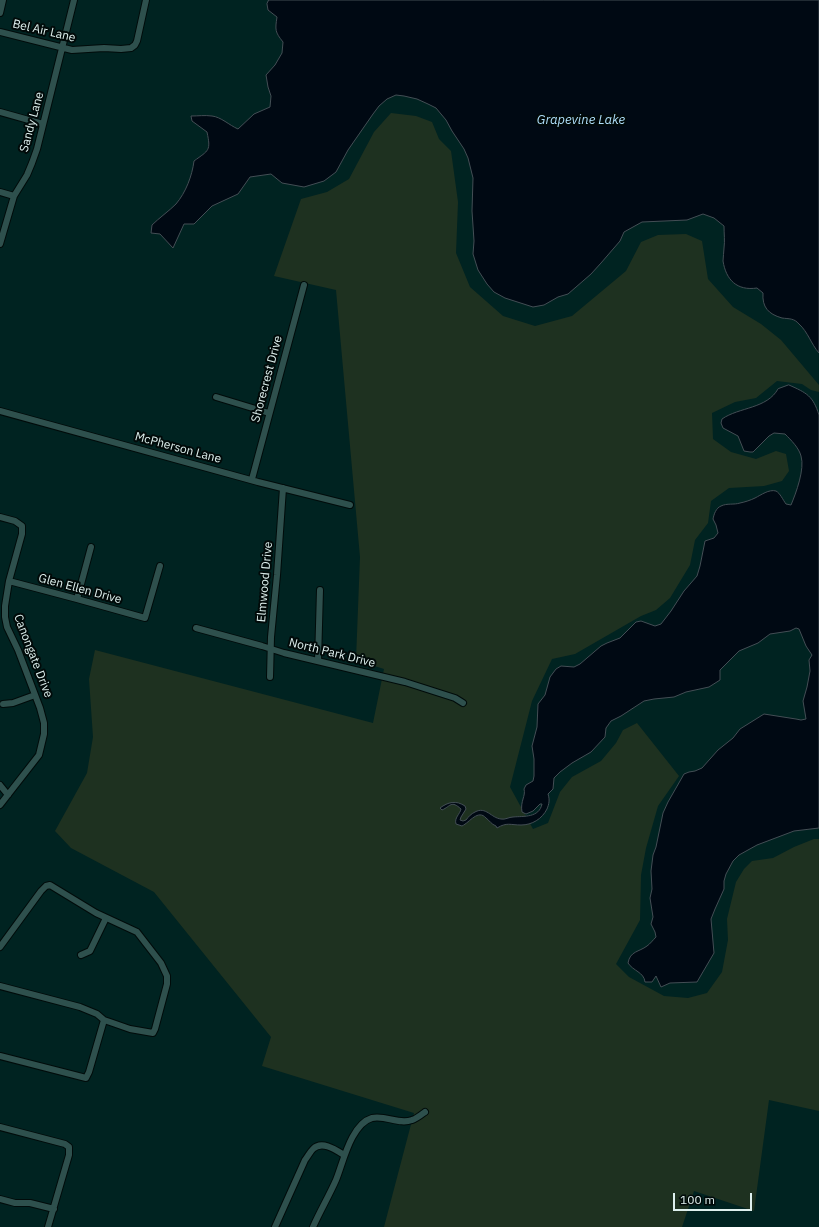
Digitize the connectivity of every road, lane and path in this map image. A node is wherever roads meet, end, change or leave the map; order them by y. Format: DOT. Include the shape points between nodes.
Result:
graph roads {
  1 [pos="3,0"];
  2 [pos="74,0"];
  3 [pos="146,0"];
  4 [pos="0,12"];
  5 [pos="0,32"];
  6 [pos="62,48"];
  7 [pos="0,112"];
  8 [pos="43,124"];
  9 [pos="0,192"];
  10 [pos="14,196"];
  11 [pos="0,244"];
  12 [pos="304,285"];
  13 [pos="216,397"];
  14 [pos="0,411"];
  15 [pos="269,413"];
  16 [pos="252,479"];
  17 [pos="283,488"];
  18 [pos="350,505"];
  19 [pos="0,517"];
  20 [pos="91,547"];
  21 [pos="160,566"];
  22 [pos="9,581"];
  23 [pos="320,590"];
  24 [pos="77,599"];
  25 [pos="196,628"];
  26 [pos="271,648"];
  27 [pos="318,661"];
  28 [pos="270,677"];
  29 [pos="35,695"];
  30 [pos="463,703"];
  31 [pos="3,704"];
  32 [pos="0,785"];
  33 [pos="8,795"];
  34 [pos="0,805"];
  35 [pos="106,918"];
  36 [pos="0,947"];
  37 [pos="81,955"];
  38 [pos="0,986"];
  39 [pos="104,1020"];
  40 [pos="0,1056"];
  41 [pos="425,1112"];
  42 [pos="0,1127"];
  43 [pos="344,1155"];
  44 [pos="0,1199"];
  45 [pos="54,1208"];
  46 [pos="48,1227"];
  47 [pos="275,1227"];
  48 [pos="313,1227"];
  1 -- 4 [label="street"];
  2 -- 6 [label="street, Sandy Lane"];
  3 -- 6 [label="street, Bel Air Lane" via="137,41 132,48"];
  5 -- 6 [label="street, Bel Air Lane"];
  6 -- 8 [label="street, Sandy Lane"];
  7 -- 8 [label="street"];
  8 -- 10 [label="street, Sandy Lane" via="32,163"];
  9 -- 10 [label="street"];
  10 -- 11 [label="street, Sandy Lane"];
  12 -- 15 [label="street, Shorecrest Drive"];
  13 -- 15 [label="street"];
  14 -- 16 [label="street, McPherson Lane"];
  15 -- 16 [label="street, Shorecrest Drive"];
  16 -- 17 [label="street, McPherson Lane"];
  17 -- 18 [label="street, McPherson Lane"];
  17 -- 26 [label="street, Elmwood Drive"];
  19 -- 22 [label="street, Canongate Drive" via="22,526"];
  20 -- 24 [label="street"];
  21 -- 24 [label="street, Glen Ellen Drive" via="145,618"];
  22 -- 24 [label="street, Glen Ellen Drive"];
  22 -- 29 [label="street, Canongate Drive" via="4,606 5,617"];
  23 -- 27 [label="street"];
  25 -- 26 [label="street, North Park Drive"];
  26 -- 27 [label="street, North Park Drive"];
  26 -- 28 [label="street, Elmwood Drive"];
  27 -- 30 [label="street, North Park Drive" via="405,682"];
  29 -- 31 [label="street"];
  29 -- 33 [label="street, Canongate Drive" via="44,723 39,755"];
  32 -- 33 [label="street"];
  33 -- 34 [label="street, Canongate Drive"];
  35 -- 36 [label="street" via="50,884 41,891"];
  35 -- 37 [label="street" via="90,952"];
  35 -- 39 [label="street" via="137,932 166,972 167,989 153,1033 130,1029"];
  38 -- 39 [label="street" via="80,1007"];
  39 -- 40 [label="street" via="86,1078"];
  41 -- 43 [label="street" via="413,1120 402,1122 379,1118 367,1120 357,1130"];
  42 -- 45 [label="street" via="69,1147"];
  43 -- 47 [label="street" via="327,1146 316,1146 312,1150"];
  43 -- 48 [label="street"];
  44 -- 45 [label="street"];
  45 -- 46 [label="street"];
}
